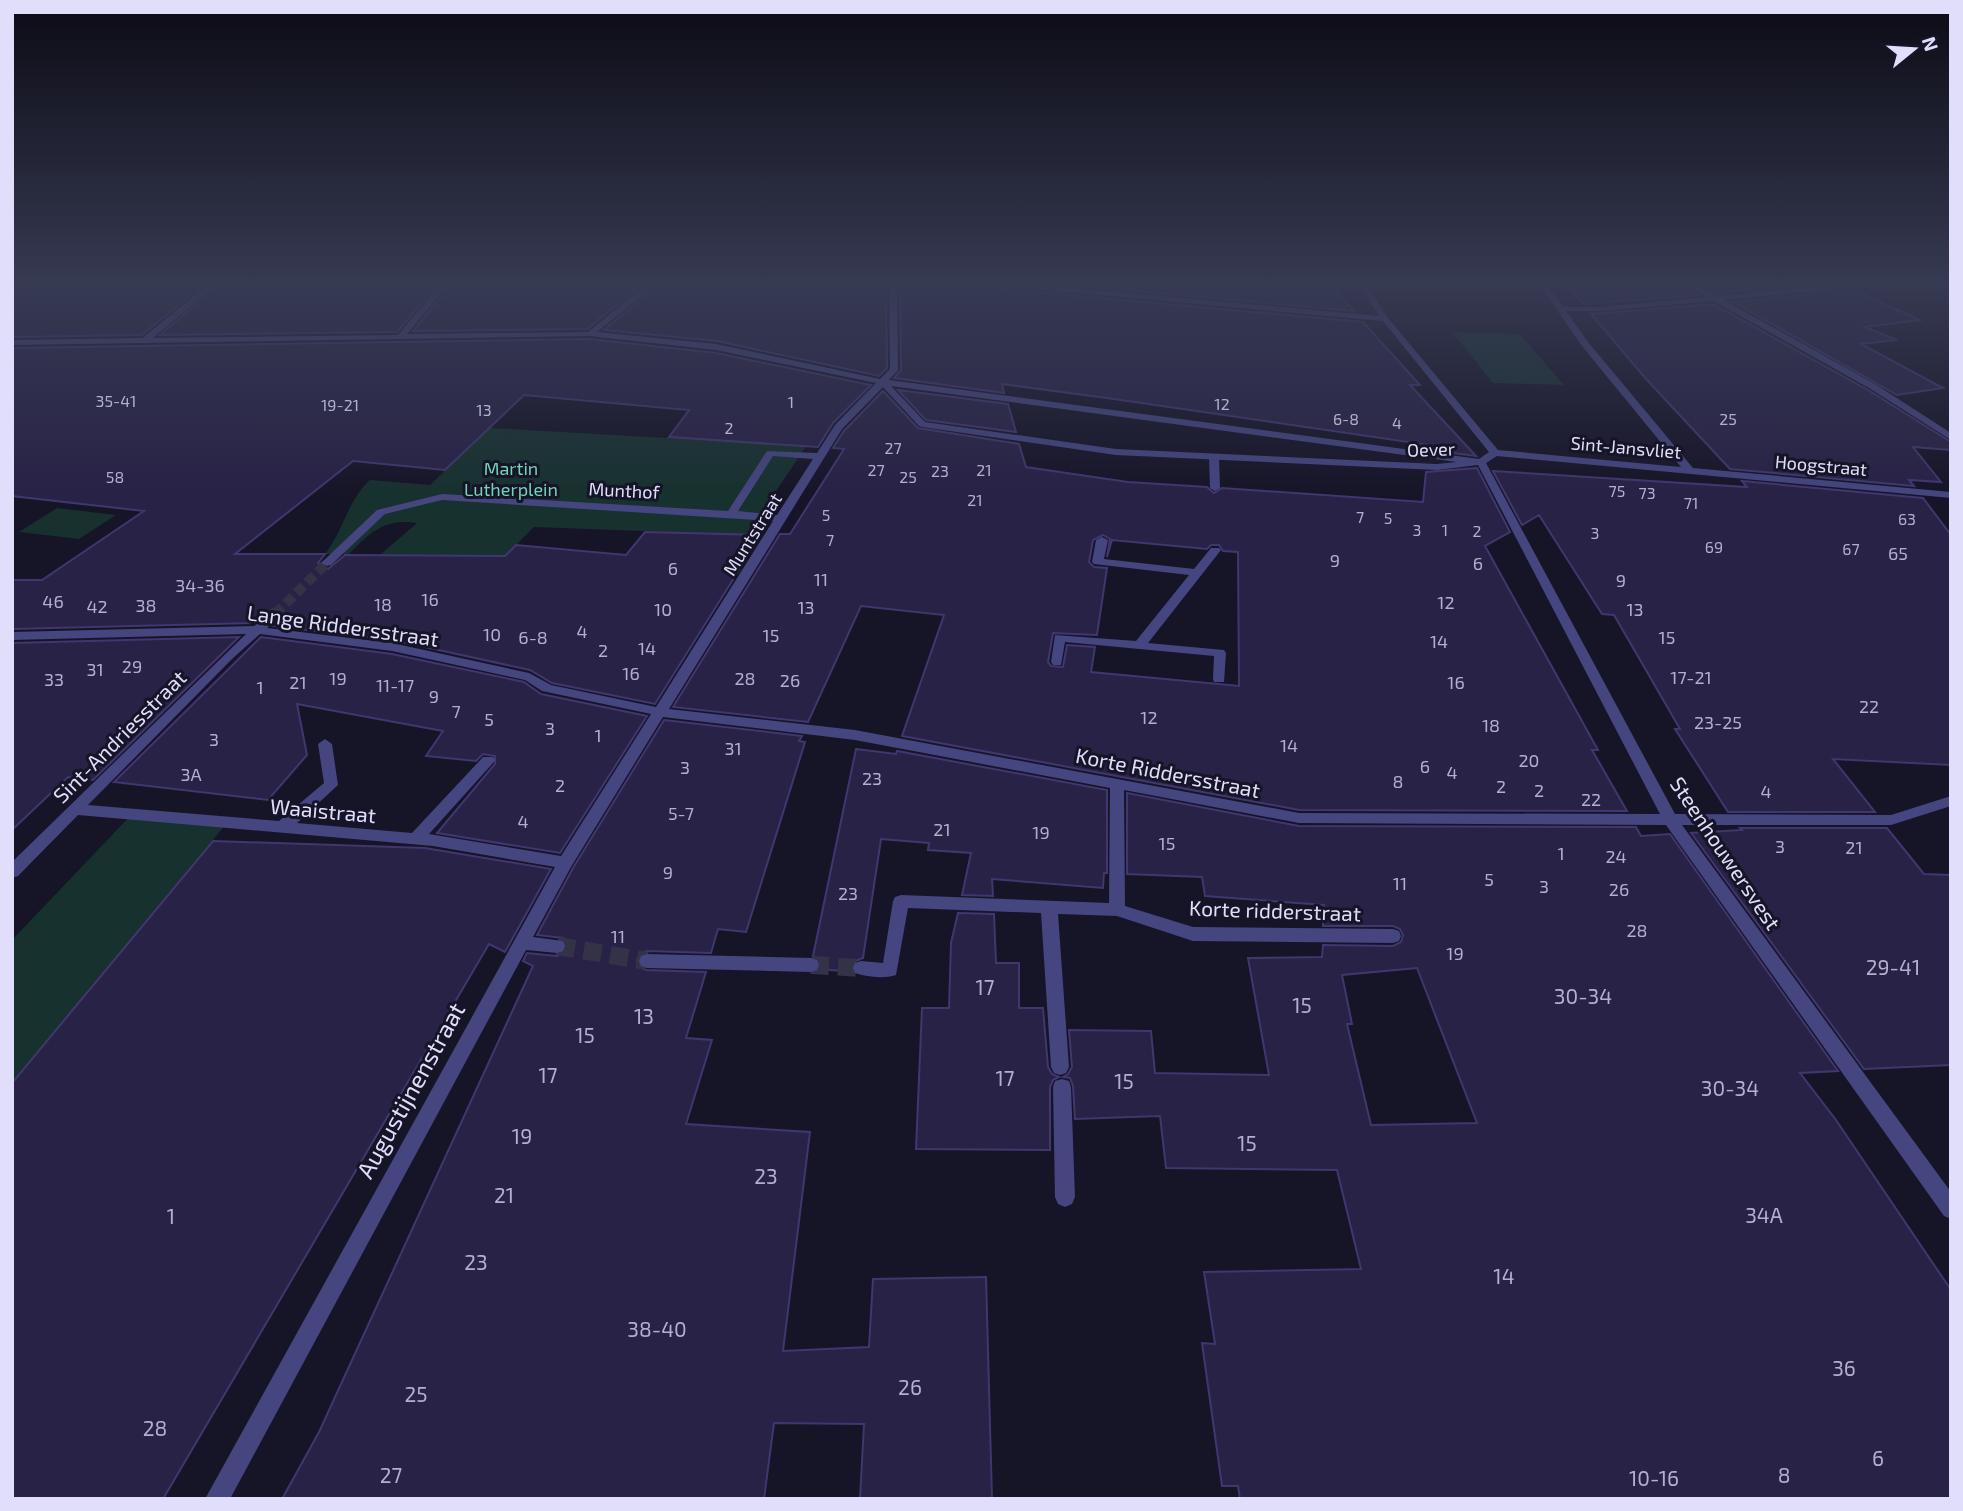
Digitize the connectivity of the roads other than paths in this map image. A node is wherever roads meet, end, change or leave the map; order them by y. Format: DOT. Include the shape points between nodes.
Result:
graph roads {
  1 [pos="752,355"];
  2 [pos="894,355"];
  3 [pos="1414,355"];
  4 [pos="1596,355"];
  5 [pos="1816,355"];
  6 [pos="883,382"];
  7 [pos="1951,437"];
  8 [pos="1495,453"];
  9 [pos="821,456"];
  10 [pos="1214,457"];
  11 [pos="1481,462"];
  12 [pos="1689,470"];
  13 [pos="1215,488"];
  14 [pos="1951,495"];
  15 [pos="731,514"];
  16 [pos="782,519"];
  17 [pos="1102,540"];
  18 [pos="1215,550"];
  19 [pos="327,563"];
  20 [pos="1198,573"];
  21 [pos="271,618"];
  22 [pos="256,630"];
  23 [pos="12,636"];
  24 [pos="1139,646"];
  25 [pos="1057,662"];
  26 [pos="1219,678"];
  27 [pos="660,712"];
  28 [pos="325,744"];
  29 [pos="488,760"];
  30 [pos="1117,783"];
  31 [pos="1951,801"];
  32 [pos="76,809"];
  33 [pos="1671,821"];
  34 [pos="281,828"];
  35 [pos="415,839"];
  36 [pos="565,863"];
  37 [pos="12,872"];
  38 [pos="1049,907"];
  39 [pos="1117,910"];
  40 [pos="1393,936"];
  41 [pos="520,943"];
  42 [pos="557,947"];
  43 [pos="647,961"];
  44 [pos="811,965"];
  45 [pos="861,968"];
  46 [pos="1060,1067"];
  47 [pos="1062,1087"];
  48 [pos="1065,1197"];
  49 [pos="1951,1209"];
  50 [pos="217,1499"];
  1 -- 6 [label="street"];
  2 -- 6 [label="street" via="894,370"];
  3 -- 8 [label="street"];
  4 -- 12 [label="street, Sint-Jansvliet"];
  5 -- 7 [label="street"];
  6 -- 9 [label="street, Muntstraat" via="838,427"];
  6 -- 10 [label="street, Oever" via="922,424 1116,452"];
  6 -- 11 [label="street, Oever"];
  8 -- 11 [label="street"];
  8 -- 12 [label="street, Sint-Jansvliet"];
  9 -- 15 [label="street" via="769,453"];
  9 -- 16 [label="street, Muntstraat"];
  10 -- 11 [label="street, Oever" via="1415,467"];
  10 -- 13 [label="street"];
  11 -- 33 [label="street, Steenhouwersvest"];
  12 -- 14 [label="street, Hoogstraat"];
  15 -- 16 [label="street, Munthof"];
  15 -- 19 [label="street, Munthof" via="442,497 382,512"];
  16 -- 27 [label="street, Muntstraat"];
  17 -- 20 [label="street" via="1098,562"];
  18 -- 20 [label="street"];
  20 -- 24 [label="street"];
  21 -- 22 [label="street"];
  22 -- 23 [label="street, Lange Riddersstraat"];
  22 -- 27 [label="street, Lange Riddersstraat" via="392,647"];
  22 -- 32 [label="street, Sint-Andriesstraat"];
  24 -- 25 [label="street" via="1059,638"];
  24 -- 26 [label="street" via="1220,653"];
  27 -- 30 [label="street, Korte Riddersstraat" via="855,735"];
  27 -- 36 [label="street, Augustijnenstraat"];
  28 -- 34 [label="street" via="331,785"];
  29 -- 35 [label="street"];
  30 -- 33 [label="street, Korte Riddersstraat" via="1299,818"];
  30 -- 39 [label="street"];
  31 -- 33 [label="street, Korte Riddersstraat" via="1891,820"];
  32 -- 34 [label="street, Waaistraat"];
  32 -- 37 [label="street, Sint-Andriesstraat"];
  33 -- 49 [label="street, Steenhouwersvest"];
  34 -- 35 [label="street, Waaistraat"];
  35 -- 36 [label="street, Waaistraat"];
  36 -- 41 [label="street, Augustijnenstraat"];
  38 -- 39 [label="street, Korte ridderstraat"];
  38 -- 45 [label="street, Korte ridderstraat" via="901,901 890,970"];
  38 -- 46 [label="street"];
  39 -- 40 [label="street, Korte ridderstraat" via="1194,934"];
  41 -- 42 [label="street"];
  41 -- 50 [label="street, Augustijnenstraat"];
  43 -- 44 [label="street"];
  47 -- 48 [label="street"];
}
